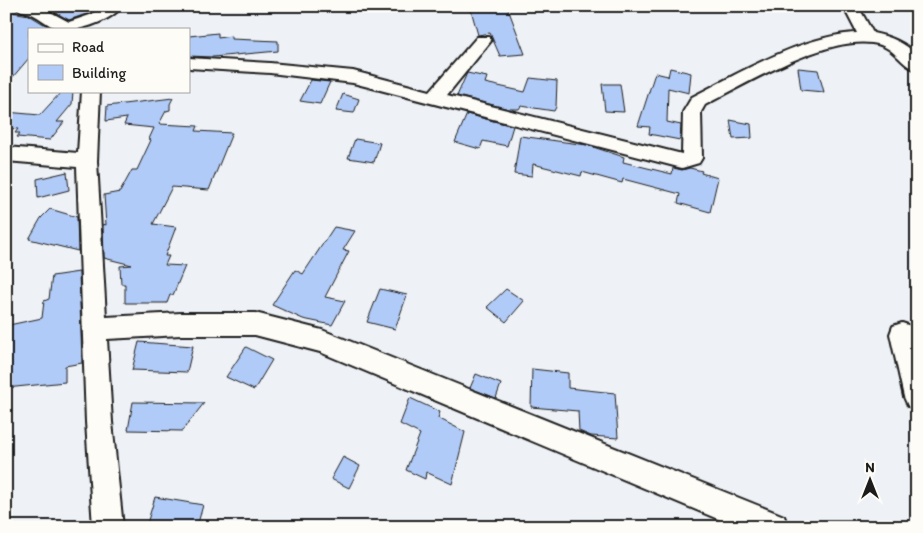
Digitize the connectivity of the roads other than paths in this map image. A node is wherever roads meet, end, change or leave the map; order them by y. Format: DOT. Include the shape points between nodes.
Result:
graph roads {
  1 [pos="22,6"];
  2 [pos="115,6"];
  3 [pos="850,6"];
  4 [pos="68,28"];
  5 [pos="867,36"];
  6 [pos="483,41"];
  7 [pos="190,64"];
  8 [pos="917,65"];
  9 [pos="91,92"];
  10 [pos="434,98"];
  11 [pos="6,154"];
  12 [pos="87,161"];
  13 [pos="96,329"];
  14 [pos="902,334"];
  15 [pos="917,397"];
  16 [pos="108,527"];
  17 [pos="773,527"];
  1 -- 4 [label="street"];
  2 -- 4 [label="street" via="96,18"];
  3 -- 5 [label="street"];
  5 -- 8 [label="street" via="894,44"];
  5 -- 10 [label="street" via="814,46 698,101 692,112 692,158 682,161"];
  6 -- 10 [label="street"];
  7 -- 10 [label="street" via="354,77"];
  9 -- 12 [label="street"];
  11 -- 12 [label="street"];
  12 -- 13 [label="street"];
  13 -- 16 [label="street" via="99,422"];
  13 -- 17 [label="street" via="255,324 322,341"];
  14 -- 15 [label="street"];
}
